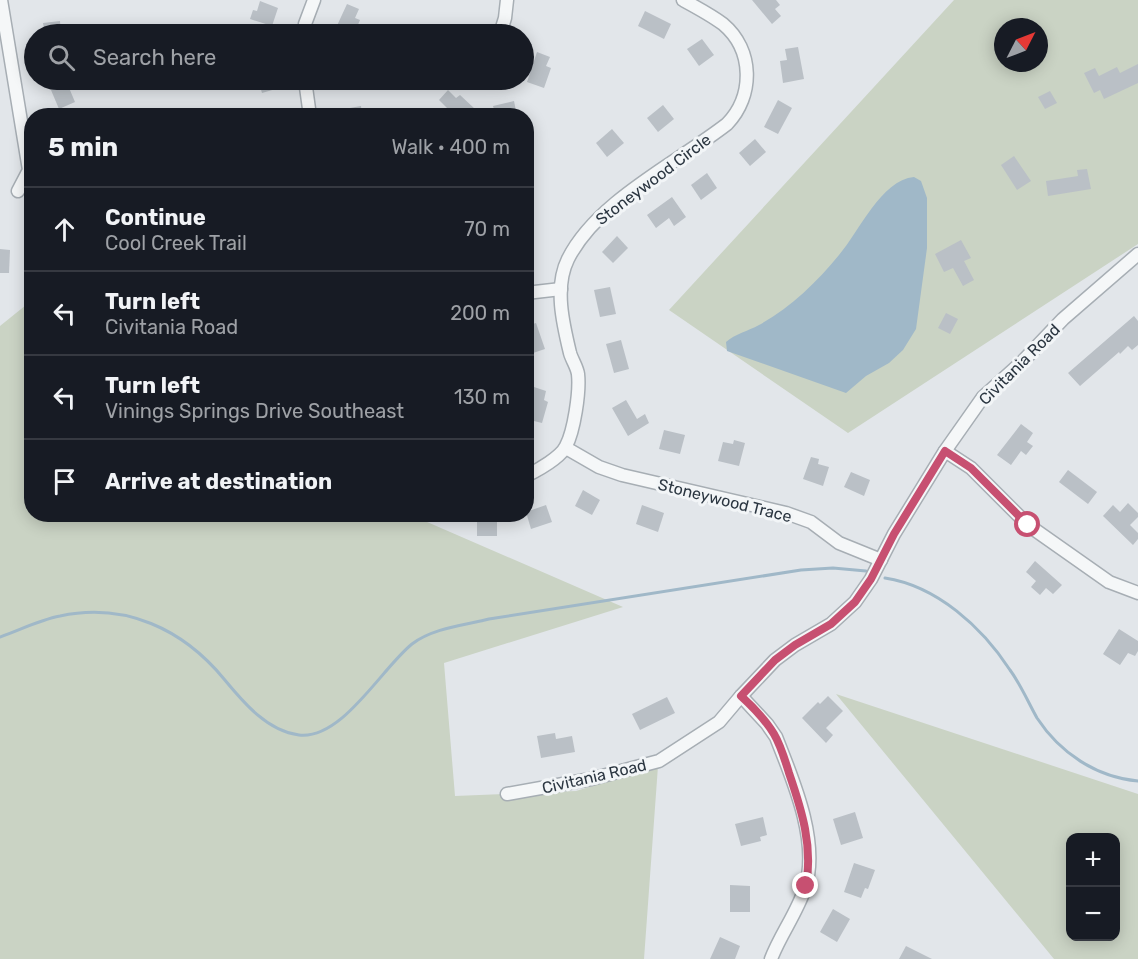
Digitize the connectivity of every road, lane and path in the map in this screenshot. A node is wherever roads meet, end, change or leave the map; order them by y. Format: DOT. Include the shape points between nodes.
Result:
graph roads {
  1 [pos="1,0"];
  2 [pos="314,0"];
  3 [pos="507,0"];
  4 [pos="683,0"];
  5 [pos="305,24"];
  6 [pos="502,24"];
  7 [pos="306,90"];
  8 [pos="309,108"];
  9 [pos="24,140"];
  10 [pos="24,180"];
  11 [pos="18,191"];
  12 [pos="1136,260"];
  13 [pos="561,289"];
  14 [pos="534,292"];
  15 [pos="566,448"];
  16 [pos="945,451"];
  17 [pos="534,472"];
  18 [pos="881,560"];
  19 [pos="1138,593"];
  20 [pos="741,696"];
  21 [pos="507,794"];
  22 [pos="771,959"];
  1 -- 9 [label="street"];
  2 -- 5 [label="street"];
  3 -- 6 [label="street"];
  4 -- 13 [label="street, Stoneywood Circle" via="723,25 741,47 748,70 740,109 717,132 602,214 581,237 567,261"];
  7 -- 8 [label="street"];
  10 -- 11 [label="street"];
  12 -- 16 [label="street, Civitania Road" via="1063,319 983,397"];
  13 -- 14 [label="street"];
  13 -- 15 [label="street, Stoneywood Circle" via="564,325 578,372 577,404"];
  15 -- 17 [label="street"];
  15 -- 18 [label="street, Stoneywood Trace" via="622,476 812,522 839,543"];
  16 -- 18 [label="street, Civitania Road"];
  16 -- 19 [label="street" via="971,468 1028,525 1109,582"];
  18 -- 20 [label="street, Civitania Road" via="864,590 844,612 775,660"];
  20 -- 21 [label="street, Civitania Road" via="719,722 659,761 591,779"];
  20 -- 22 [label="street" via="776,737 807,833 806,886"];
}
